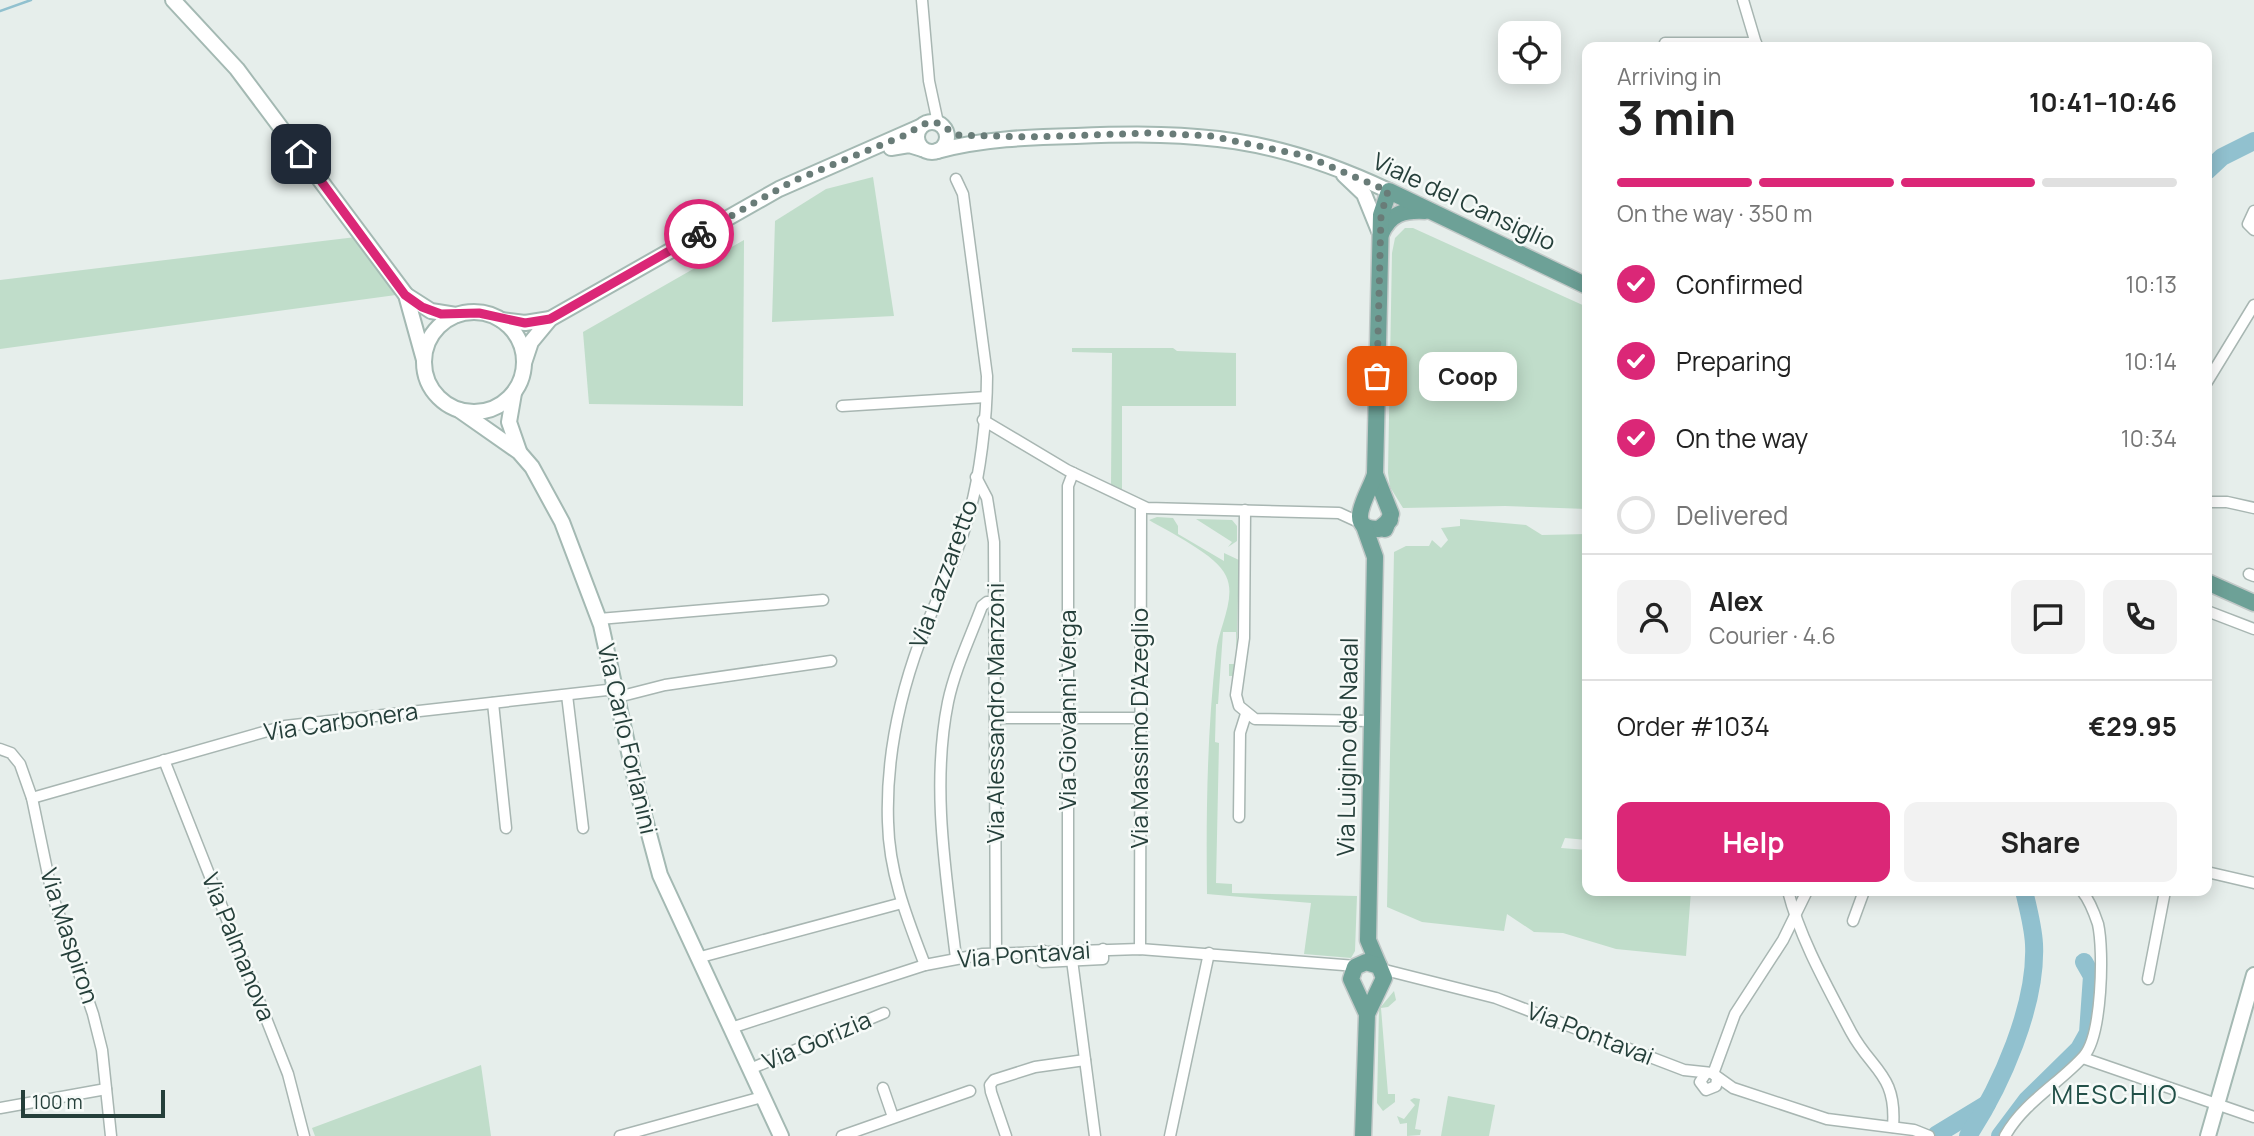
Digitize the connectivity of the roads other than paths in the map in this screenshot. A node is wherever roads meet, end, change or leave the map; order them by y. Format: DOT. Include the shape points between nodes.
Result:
graph roads {
  1 [pos="173,0"];
  2 [pos="922,0"];
  3 [pos="1743,0"];
  4 [pos="1756,42"];
  5 [pos="932,126"];
  6 [pos="1029,137"];
  7 [pos="930,150"];
  8 [pos="829,166"];
  9 [pos="1332,166"];
  10 [pos="956,179"];
  11 [pos="1388,191"];
  12 [pos="1431,211"];
  13 [pos="2254,211"];
  14 [pos="2254,230"];
  15 [pos="1380,236"];
  16 [pos="1582,284"];
  17 [pos="405,295"];
  18 [pos="2254,305"];
  19 [pos="458,315"];
  20 [pos="550,319"];
  21 [pos="500,320"];
  22 [pos="424,360"];
  23 [pos="524,363"];
  24 [pos="2212,374"];
  25 [pos="514,391"];
  26 [pos="986,397"];
  27 [pos="842,406"];
  28 [pos="459,410"];
  29 [pos="983,420"];
  30 [pos="519,452"];
  31 [pos="1073,472"];
  32 [pos="1376,474"];
  33 [pos="976,477"];
  34 [pos="1362,502"];
  35 [pos="2212,502"];
  36 [pos="1387,503"];
  37 [pos="1141,506"];
  38 [pos="2254,508"];
  39 [pos="1245,510"];
  40 [pos="1341,513"];
  41 [pos="1390,520"];
  42 [pos="1364,525"];
  43 [pos="1375,554"];
  44 [pos="2212,584"];
  45 [pos="823,600"];
  46 [pos="995,602"];
  47 [pos="2254,603"];
  48 [pos="2212,613"];
  49 [pos="599,619"];
  50 [pos="2254,629"];
  51 [pos="831,662"];
  52 [pos="617,693"];
  53 [pos="567,695"];
  54 [pos="493,703"];
  55 [pos="1246,714"];
  56 [pos="996,718"];
  57 [pos="1068,718"];
  58 [pos="1140,718"];
  59 [pos="1371,721"];
  60 [pos="0,749"];
  61 [pos="164,760"];
  62 [pos="32,798"];
  63 [pos="1239,817"];
  64 [pos="506,828"];
  65 [pos="583,828"];
  66 [pos="2212,873"];
  67 [pos="2254,883"];
  68 [pos="1790,896"];
  69 [pos="1805,896"];
  70 [pos="1862,896"];
  71 [pos="2085,896"];
  72 [pos="2164,896"];
  73 [pos="902,904"];
  74 [pos="1796,917"];
  75 [pos="1853,921"];
  76 [pos="1368,940"];
  77 [pos="1140,949"];
  78 [pos="996,953"];
  79 [pos="1209,953"];
  80 [pos="1070,955"];
  81 [pos="697,958"];
  82 [pos="956,958"];
  83 [pos="925,965"];
  84 [pos="1358,965"];
  85 [pos="1326,966"];
  86 [pos="1380,968"];
  87 [pos="2254,975"];
  88 [pos="1413,979"];
  89 [pos="2148,979"];
  90 [pos="1355,987"];
  91 [pos="1379,990"];
  92 [pos="884,1013"];
  93 [pos="1367,1014"];
  94 [pos="731,1028"];
  95 [pos="2083,1058"];
  96 [pos="1085,1060"];
  97 [pos="750,1069"];
  98 [pos="1684,1070"];
  99 [pos="1712,1075"];
  100 [pos="1700,1083"];
  101 [pos="883,1088"];
  102 [pos="106,1089"];
  103 [pos="970,1091"];
  104 [pos="762,1097"];
  105 [pos="2217,1104"];
  106 [pos="0,1108"];
  107 [pos="2254,1117"];
  108 [pos="893,1118"];
  109 [pos="1893,1127"];
  110 [pos="111,1136"];
  111 [pos="304,1136"];
  112 [pos="620,1136"];
  113 [pos="781,1136"];
  114 [pos="842,1136"];
  115 [pos="1006,1136"];
  116 [pos="1095,1136"];
  117 [pos="1170,1136"];
  118 [pos="1363,1136"];
  119 [pos="1929,1136"];
  120 [pos="2006,1136"];
  121 [pos="2208,1136"];
  1 -- 17 [label="main road" via="245,80"];
  2 -- 5 [label="street"];
  3 -- 4 [label="street"];
  5 -- 6 [label="main road, Viale del Cansiglio" via="957,135"];
  5 -- 7 [label="main road" via="945,144"];
  5 -- 7 [label="main road" via="916,136"];
  5 -- 8 [label="main road, Viale del Cansiglio"];
  6 -- 7 [label="main road, Viale del Cansiglio"];
  6 -- 9 [label="main road, Viale del Cansiglio" via="1211,136 1276,147"];
  7 -- 8 [label="main road, Viale del Cansiglio" via="900,145"];
  8 -- 20 [label="main road, Viale del Cansiglio" via="769,194"];
  9 -- 11 [label="main road, Viale del Cansiglio"];
  9 -- 15 [label="main road, Via Luigino de Nadal" via="1364,194"];
  10 -- 26 [label="street, Via Lazzaretto" via="963,194"];
  11 -- 12 [label="main road, Viale del Cansiglio"];
  11 -- 15 [label="main road, Via Luigino de Nadal" via="1381,208"];
  12 -- 15 [label="main road" via="1399,213"];
  12 -- 16 [label="main road, Viale del Cansiglio"];
  13 -- 14 [label="street" via="2248,224"];
  15 -- 32 [label="main road, Via Luigino de Nadal"];
  17 -- 19 [label="main road" via="431,311"];
  17 -- 22 [label="main road"];
  18 -- 24 [label="street"];
  19 -- 21 [label="main road" via="479,313"];
  19 -- 22 [label="main road" via="438,327"];
  20 -- 21 [label="main road, Viale del Cansiglio"];
  20 -- 23 [label="main road, Viale del Cansiglio" via="531,342"];
  21 -- 23 [label="main road" via="517,338"];
  22 -- 28 [label="main road" via="435,394"];
  23 -- 25 [label="main road"];
  25 -- 28 [label="main road" via="496,407"];
  25 -- 30 [label="main road, Via Carlo Forlanini" via="509,422"];
  26 -- 27 [label="street"];
  26 -- 29 [label="street, Via Lazzaretto"];
  28 -- 30 [label="main road, Via Carlo Forlanini"];
  29 -- 31 [label="street"];
  29 -- 33 [label="street, Via Lazzaretto"];
  30 -- 49 [label="main road, Via Carlo Forlanini" via="562,522"];
  31 -- 37 [label="street"];
  31 -- 57 [label="street, Via Giovanni Verga" via="1068,486"];
  32 -- 34 [label="main road, Via Luigino de Nadal"];
  32 -- 36 [label="main road, Via Luigino de Nadal"];
  33 -- 46 [label="street, Via Alessandro Manzoni" via="985,492 992,525"];
  33 -- 73 [label="street, Via Lazzaretto" via="963,532 911,667 893,747 888,823"];
  34 -- 36 [label="main road" via="1378,497"];
  34 -- 40 [label="street"];
  34 -- 42 [label="main road, Via Luigino de Nadal" via="1358,512"];
  35 -- 38 [label="street"];
  36 -- 41 [label="main road, Via Luigino de Nadal"];
  37 -- 39 [label="street"];
  37 -- 58 [label="street, Via Massimo D'Azeglio"];
  39 -- 40 [label="street"];
  39 -- 55 [label="street" via="1244,638 1236,695"];
  40 -- 42 [label="street"];
  41 -- 42 [label="main road" via="1379,529"];
  41 -- 43 [label="main road, Via Luigino de Nadal"];
  42 -- 43 [label="main road, Via Luigino de Nadal"];
  43 -- 59 [label="main road, Via Luigino de Nadal"];
  44 -- 47 [label="main road"];
  45 -- 49 [label="street"];
  46 -- 56 [label="street, Via Alessandro Manzoni"];
  46 -- 82 [label="street" via="982,607 952,687 945,725 942,826"];
  48 -- 50 [label="street"];
  49 -- 52 [label="main road, Via Carlo Forlanini"];
  51 -- 52 [label="street, Via Carbonera"];
  52 -- 53 [label="street, Via Carbonera"];
  52 -- 81 [label="main road, Via Carlo Forlanini" via="654,855"];
  53 -- 54 [label="street, Via Carbonera"];
  53 -- 65 [label="street"];
  54 -- 61 [label="street, Via Carbonera" via="285,726"];
  54 -- 64 [label="street"];
  55 -- 59 [label="street" via="1260,719"];
  55 -- 63 [label="street" via="1240,733"];
  56 -- 57 [label="street"];
  56 -- 78 [label="street, Via Alessandro Manzoni"];
  57 -- 58 [label="street"];
  57 -- 80 [label="street, Via Giovanni Verga"];
  58 -- 77 [label="street, Via Massimo D'Azeglio"];
  59 -- 76 [label="main road, Via Luigino de Nadal"];
  60 -- 62 [label="street, Via Maspiron" via="20,764"];
  61 -- 62 [label="street, Via Carbonera"];
  61 -- 111 [label="street, Via Palmanova" via="288,1074"];
  62 -- 102 [label="street, Via Maspiron" via="52,894 93,1014"];
  66 -- 67 [label="street"];
  68 -- 74 [label="street"];
  69 -- 74 [label="street"];
  70 -- 75 [label="street"];
  71 -- 95 [label="street" via="2095,916 2101,953 2095,1029"];
  72 -- 89 [label="street"];
  73 -- 81 [label="street"];
  73 -- 83 [label="street, Via Lazzaretto"];
  74 -- 99 [label="street" via="1735,1014"];
  74 -- 109 [label="street" via="1851,1032 1887,1082"];
  76 -- 84 [label="main road, Via Luigino de Nadal"];
  76 -- 86 [label="main road, Via Luigino de Nadal"];
  77 -- 79 [label="street, Via Pontavai"];
  77 -- 80 [label="street, Via Pontavai"];
  78 -- 80 [label="street, Via Pontavai" via="1042,950"];
  78 -- 82 [label="street, Via Pontavai"];
  79 -- 85 [label="street, Via Pontavai"];
  79 -- 117 [label="street"];
  80 -- 96 [label="street, Via Giovanni Verga"];
  81 -- 94 [label="main road, Via Carlo Forlanini"];
  82 -- 83 [label="street, Via Pontavai"];
  83 -- 94 [label="street, Via Pontavai"];
  84 -- 85 [label="street, Via Pontavai"];
  84 -- 86 [label="main road" via="1371,962"];
  84 -- 90 [label="main road"];
  85 -- 90 [label="street, Via Pontavai" via="1339,971"];
  86 -- 88 [label="street, Via Pontavai"];
  86 -- 91 [label="main road" via="1384,978"];
  87 -- 105 [label="main road"];
  88 -- 91 [label="street, Via Pontavai" via="1392,981"];
  88 -- 98 [label="street, Via Pontavai" via="1496,998"];
  90 -- 91 [label="main road" via="1367,995"];
  90 -- 93 [label="main road"];
  91 -- 93 [label="main road"];
  92 -- 97 [label="street, Via Gorizia"];
  93 -- 118 [label="main road"];
  94 -- 97 [label="main road, Via Carlo Forlanini"];
  95 -- 105 [label="street"];
  95 -- 120 [label="street" via="2051,1085"];
  96 -- 115 [label="street" via="1035,1067 994,1080 990,1092"];
  96 -- 116 [label="street, Via Giovanni Verga"];
  97 -- 104 [label="main road, Via Carlo Forlanini"];
  98 -- 99 [label="street, Via Pontavai"];
  98 -- 100 [label="street, Via Pontavai"];
  99 -- 100 [label="street"];
  99 -- 100 [label="street" via="1717,1084 1712,1090"];
  99 -- 109 [label="street, Via Pontavai" via="1787,1108 1858,1125"];
  101 -- 108 [label="street"];
  102 -- 106 [label="street"];
  102 -- 110 [label="street, Via Maspiron"];
  103 -- 108 [label="street"];
  104 -- 112 [label="street"];
  104 -- 113 [label="main road, Via Carlo Forlanini"];
  105 -- 107 [label="street"];
  105 -- 121 [label="main road"];
  108 -- 114 [label="street"];
  109 -- 119 [label="street, Via Pontavai"];
}
